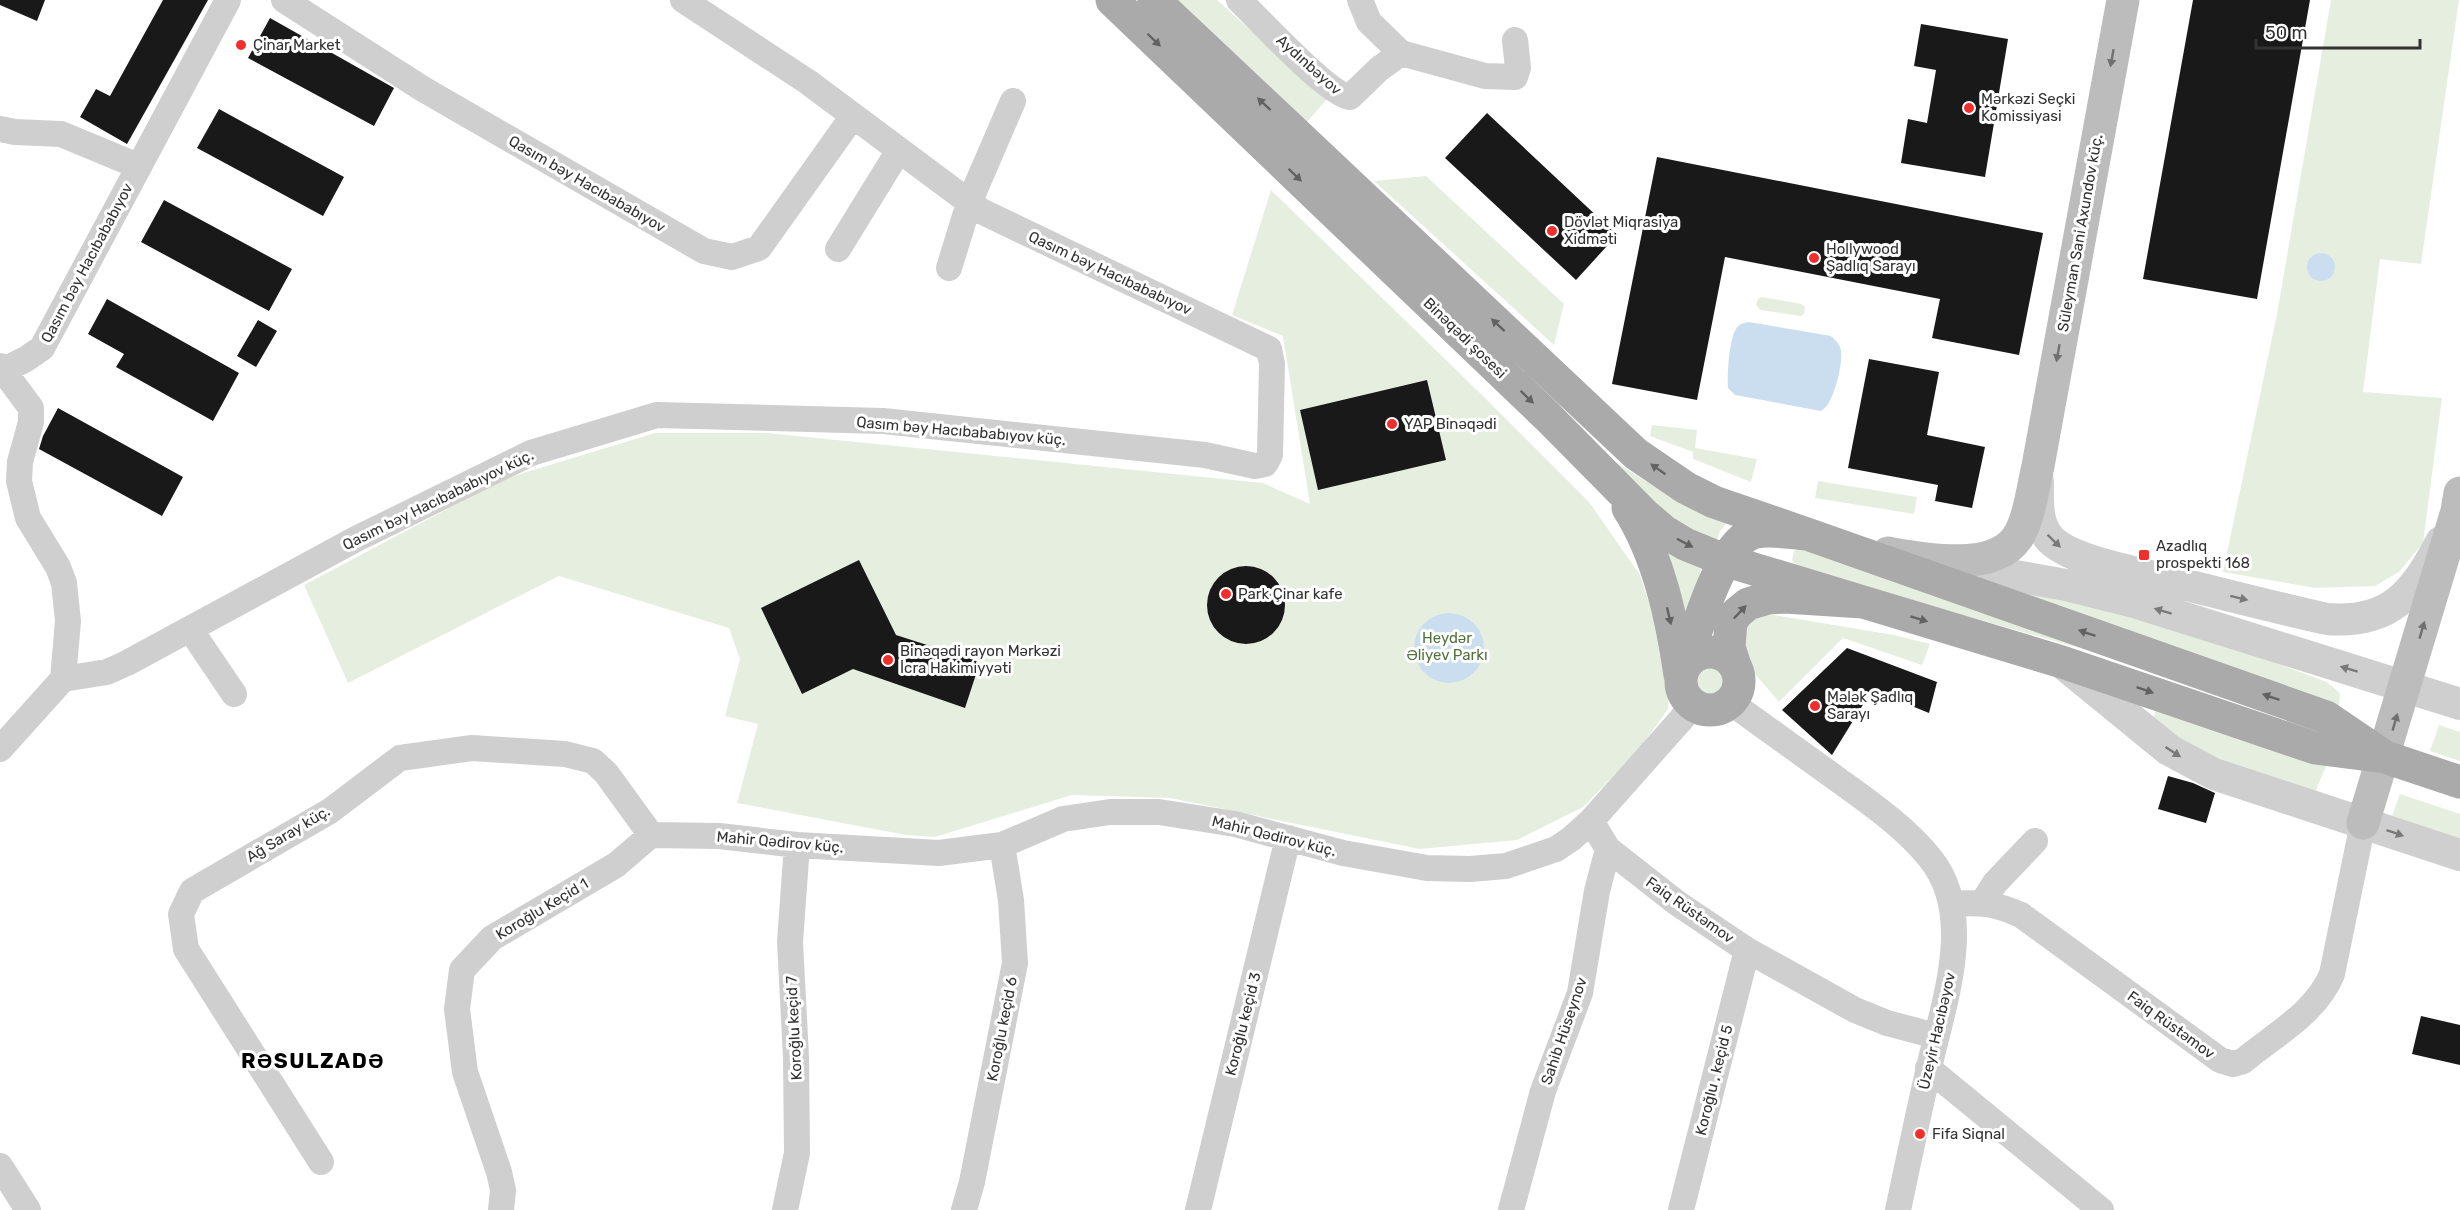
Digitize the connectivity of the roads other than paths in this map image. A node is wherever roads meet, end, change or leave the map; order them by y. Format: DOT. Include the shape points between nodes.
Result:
graph roads {
  1 [pos="228,0"];
  2 [pos="284,0"];
  3 [pos="682,0"];
  4 [pos="1112,0"];
  5 [pos="1154,0"];
  6 [pos="1239,0"];
  7 [pos="1360,0"];
  8 [pos="2123,0"];
  9 [pos="1515,40"];
  10 [pos="1401,53"];
  11 [pos="1013,101"];
  12 [pos="853,116"];
  13 [pos="0,129"];
  14 [pos="899,150"];
  15 [pos="138,166"];
  16 [pos="969,202"];
  17 [pos="838,249"];
  18 [pos="948,268"];
  19 [pos="1,370"];
  20 [pos="1255,466"];
  21 [pos="2038,466"];
  22 [pos="1614,486"];
  23 [pos="2458,502"];
  24 [pos="1819,538"];
  25 [pos="1724,560"];
  26 [pos="1938,562"];
  27 [pos="1863,602"];
  28 [pos="190,629"];
  29 [pos="2062,662"];
  30 [pos="1735,666"];
  31 [pos="63,679"];
  32 [pos="1686,686"];
  33 [pos="2405,687"];
  34 [pos="234,694"];
  35 [pos="1730,702"];
  36 [pos="2460,704"];
  37 [pos="0,749"];
  38 [pos="2385,757"];
  39 [pos="2460,783"];
  40 [pos="1591,821"];
  41 [pos="2363,823"];
  42 [pos="651,835"];
  43 [pos="1288,838"];
  44 [pos="2035,842"];
  45 [pos="797,845"];
  46 [pos="1002,845"];
  47 [pos="1608,849"];
  48 [pos="2460,855"];
  49 [pos="1983,902"];
  50 [pos="1951,904"];
  51 [pos="1747,950"];
  52 [pos="1936,1036"];
  53 [pos="1929,1068"];
  54 [pos="321,1162"];
  55 [pos="0,1166"];
  56 [pos="28,1210"];
  57 [pos="501,1210"];
  58 [pos="785,1210"];
  59 [pos="964,1210"];
  60 [pos="1198,1210"];
  61 [pos="1511,1210"];
  62 [pos="1681,1210"];
  63 [pos="1898,1210"];
  64 [pos="2101,1210"];
  1 -- 15 [label="street, Qasım bəy Hacıbababıyov"];
  2 -- 12 [label="street, Qasım bəy Hacıbababıyov" via="423,89 704,251 732,257 759,248"];
  3 -- 12 [label="street, Qasım bəy Hacıbababıyov"];
  4 -- 22 [label="main road, Binəqədi şosesi, one-way" via="1548,417"];
  24 -- 5 [label="main road, one-way" via="1714,502 1636,454"];
  6 -- 10 [label="street, Aydınbəyov" via="1342,96 1350,97"];
  7 -- 10 [label="street" via="1368,22"];
  8 -- 21 [label="main road, Süleyman Sani Axundov küç., one-way"];
  9 -- 10 [label="street" via="1515,77 1485,76"];
  11 -- 16 [label="street"];
  12 -- 14 [label="street, Qasım bəy Hacıbababıyov"];
  13 -- 15 [label="street, Qasım bəy Hacıbababıyov" via="61,134"];
  14 -- 16 [label="street, Qasım bəy Hacıbababıyov"];
  14 -- 17 [label="street"];
  15 -- 19 [label="street, Qasım bəy Hacıbababıyov" via="42,348"];
  16 -- 18 [label="street"];
  16 -- 20 [label="street, Qasım bəy Hacıbababıyov" via="981,212 1269,349 1270,455 1265,464"];
  19 -- 31 [label="street" via="31,408 18,481 28,518 64,583 68,621"];
  20 -- 28 [label="street, Qasım bəy Hacıbababıyov küç." via="1205,455 883,421 657,415 531,453 356,539"];
  21 -- 23 [label="street, one-way" via="2042,527 2063,549 2100,563 2327,619 2350,621 2383,612 2418,582"];
  21 -- 26 [label="main road, Süleyman Sani Axundov küç." via="2022,527 2008,548 1971,560"];
  22 -- 25 [label="main road, Binəqədi şosesi, one-way" via="1665,532"];
  22 -- 32 [label="main road, one-way" via="1637,524 1654,565"];
  33 -- 23 [label="main road, one-way"];
  24 -- 25 [label="main road" via="1757,532 1745,536"];
  24 -- 26 [label="main road, Süleyman Sani Axundov küç."];
  38 -- 24 [label="main road, one-way" via="2326,717"];
  25 -- 27 [label="main road, Binəqədi şosesi"];
  25 -- 32 [label="main road"];
  33 -- 26 [label="street, one-way" via="2134,602 2066,585"];
  27 -- 29 [label="main road, one-way"];
  30 -- 27 [label="main road, one-way" via="1729,647 1731,622 1748,604 1785,597"];
  28 -- 31 [label="street, Qasım bəy Hacıbababıyov küç." via="107,672"];
  28 -- 34 [label="street"];
  29 -- 38 [label="main road, one-way" via="2315,748"];
  29 -- 41 [label="street, one-way" via="2169,750 2188,761 2214,774"];
  30 -- 32 [label="main road" via="1726,656 1708,652 1695,655"];
  30 -- 35 [label="main road" via="1739,685"];
  31 -- 37 [label="street"];
  32 -- 35 [label="main road" via="1712,710"];
  32 -- 40 [label="street, Mahir Qədirov küç."];
  33 -- 36 [label="street"];
  38 -- 33 [label="main road, one-way"];
  35 -- 50 [label="street, Üzeyir Hacıbəyov" via="1893,820 1931,859"];
  38 -- 39 [label="main road"];
  38 -- 41 [label="main road"];
  40 -- 43 [label="street, Mahir Qədirov küç." via="1556,849 1506,866 1470,869 1427,868 1343,853"];
  40 -- 47 [label="street, Faiq Rüstəmov"];
  41 -- 48 [label="street, one-way"];
  41 -- 49 [label="street, Faiq Rüstəmov" via="2326,988 2313,1005 2243,1061 2233,1064 2220,1060 2020,915"];
  42 -- 45 [label="street, Mahir Qədirov küç." via="719,836"];
  42 -- 54 [label="street, Ağ Saray küç." via="606,772 593,761 566,754 472,748 400,758 330,811 192,891 181,914 186,949"];
  42 -- 57 [label="street, Koroğlu Keçid 1" via="616,865 492,938 462,970 457,1009 465,1072 499,1172 503,1190"];
  43 -- 46 [label="street, Mahir Qədirov küç." via="1235,824 1159,812 1110,812 1063,819"];
  43 -- 60 [label="street, Koroğlu keçid 3"];
  44 -- 49 [label="street" via="1995,883"];
  45 -- 46 [label="street, Mahir Qədirov küç." via="939,853"];
  45 -- 58 [label="street, Koroğlu keçid 7" via="789,942 797,1153"];
  46 -- 59 [label="street, Koroğlu keçid 6" via="1015,963"];
  47 -- 51 [label="street, Faiq Rüstəmov" via="1677,903"];
  47 -- 61 [label="street, Sahib Hüseynov" via="1580,993 1543,1091"];
  49 -- 50 [label="street, Faiq Rüstəmov"];
  50 -- 52 [label="street, Üzeyir Hacıbəyov" via="1953,958"];
  51 -- 52 [label="street, Faiq Rüstəmov" via="1855,1010"];
  51 -- 62 [label="street, Koroğlu , keçid 5"];
  52 -- 53 [label="street, Üzeyir Hacıbəyov"];
  53 -- 63 [label="street, Üzeyir Hacıbəyov"];
  53 -- 64 [label="street"];
  55 -- 56 [label="street"];
}
